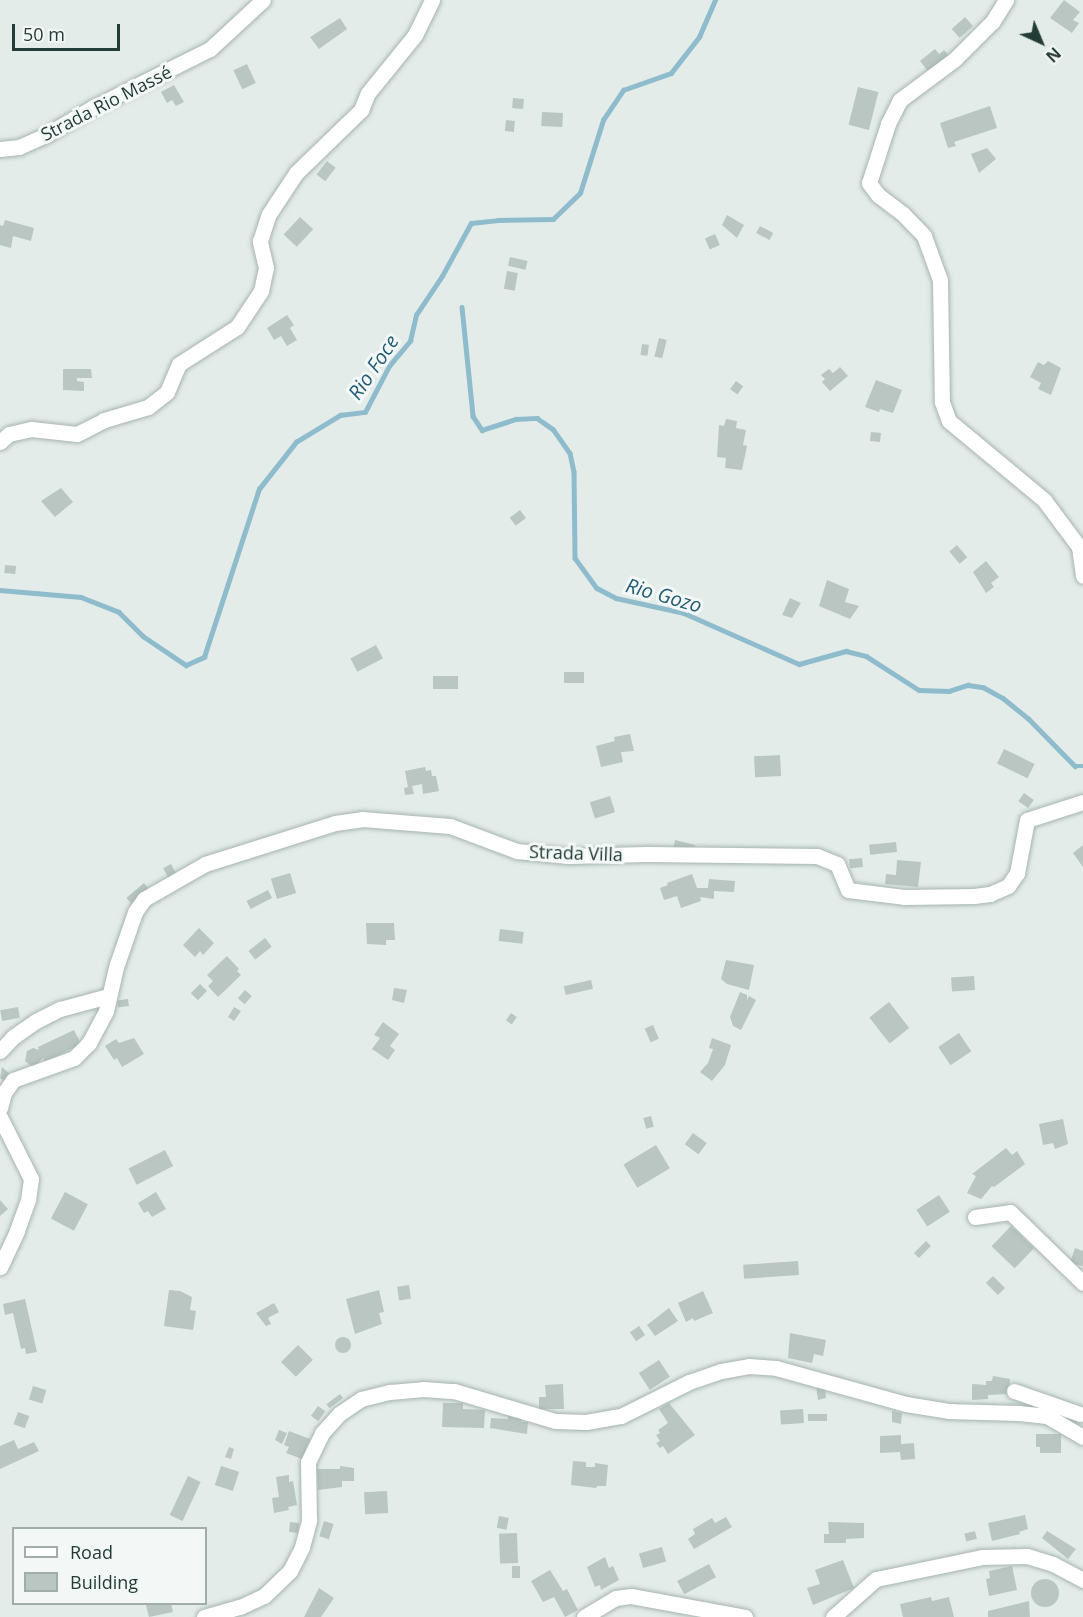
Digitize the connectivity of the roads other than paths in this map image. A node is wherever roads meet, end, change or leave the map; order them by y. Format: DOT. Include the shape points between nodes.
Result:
graph roads {
  1 [pos="263,0"];
  2 [pos="432,0"];
  3 [pos="1006,0"];
  4 [pos="0,149"];
  5 [pos="0,442"];
  6 [pos="1083,576"];
  7 [pos="1083,802"];
  8 [pos="108,996"];
  9 [pos="0,1052"];
  10 [pos="0,1108"];
  11 [pos="0,1117"];
  12 [pos="975,1217"];
  13 [pos="0,1267"];
  14 [pos="1083,1283"];
  15 [pos="1014,1391"];
  16 [pos="1082,1411"];
  17 [pos="1078,1434"];
  18 [pos="1083,1581"];
  19 [pos="703,1613"];
  20 [pos="204,1617"];
  21 [pos="584,1617"];
  22 [pos="745,1617"];
  23 [pos="833,1617"];
  1 -- 4 [label="street, Strada Rio Massé" via="210,49 44,136 19,147"];
  2 -- 5 [label="street" via="415,35 368,93 362,110 296,173 269,213 260,241 266,268 261,291 237,327 179,364 167,392 148,407 104,420 77,434 31,429 9,434"];
  3 -- 6 [label="street" via="992,22 955,59 900,100 869,183 924,236 937,272 942,402 950,421 1052,508 1079,547"];
  7 -- 8 [label="street, Strada Villa" via="1028,820 1017,873 1008,886 974,896 904,897 848,891 837,864 817,856 568,856 517,851 450,826 363,819 335,823 205,864 144,899 135,912"];
  8 -- 9 [label="street" via="60,1009 36,1021"];
  8 -- 10 [label="street, Strada Villa" via="100,1025 89,1043 74,1058 13,1080"];
  11 -- 13 [label="street" via="31,1179 21,1221"];
  12 -- 14 [label="street" via="1010,1212"];
  15 -- 16 [label="street"];
  16 -- 17 [label="street"];
  17 -- 20 [label="street" via="1047,1416 949,1411 906,1404 776,1368 749,1366 689,1382 621,1416 586,1422 555,1421 454,1391 390,1392 361,1399 339,1414 322,1433 308,1462 309,1520 290,1571 264,1596"];
  18 -- 23 [label="street" via="1053,1564 1027,1556 982,1557 876,1579"];
  19 -- 21 [label="street" via="631,1596 615,1598"];
  19 -- 22 [label="street"];
}
